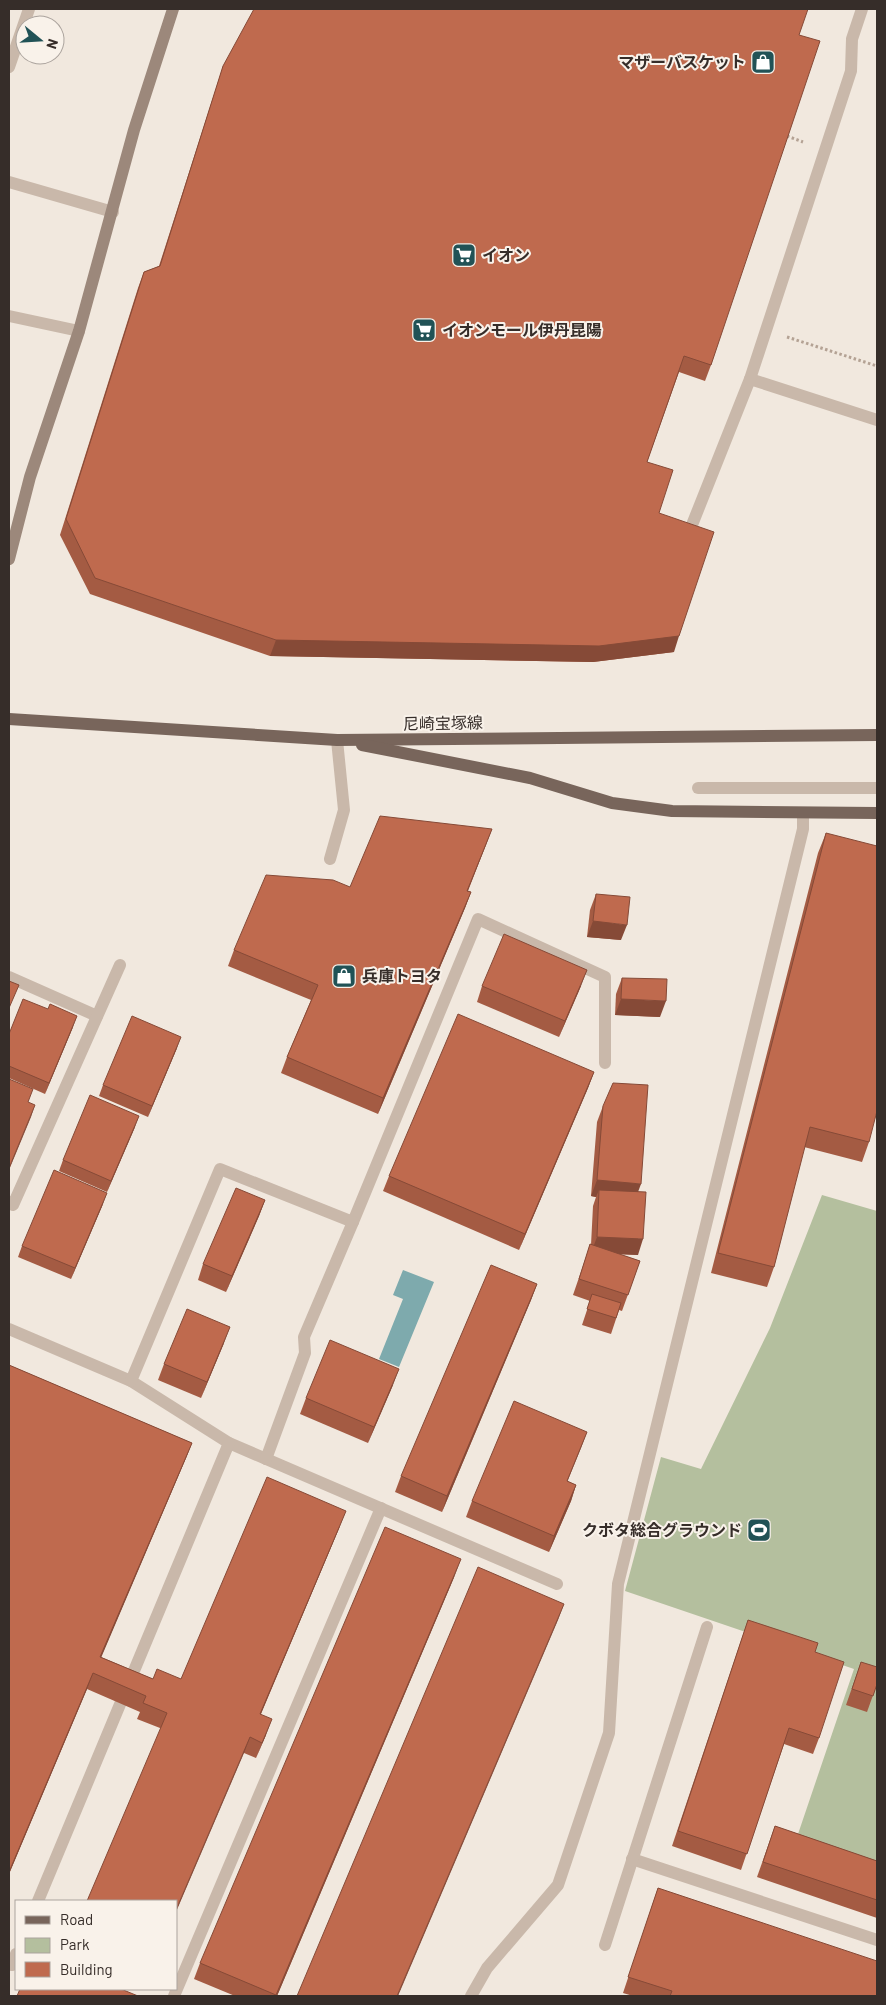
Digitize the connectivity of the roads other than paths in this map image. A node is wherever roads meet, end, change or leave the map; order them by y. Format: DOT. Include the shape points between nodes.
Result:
graph roads {
  1 [pos="29,9"];
  2 [pos="173,9"];
  3 [pos="862,9"];
  4 [pos="9,67"];
  5 [pos="9,182"];
  6 [pos="113,212"];
  7 [pos="9,316"];
  8 [pos="79,331"];
  9 [pos="750,379"];
  10 [pos="877,420"];
  11 [pos="686,540"];
  12 [pos="9,559"];
  13 [pos="9,719"];
  14 [pos="877,736"];
  15 [pos="337,740"];
  16 [pos="698,788"];
  17 [pos="877,788"];
  18 [pos="803,813"];
  19 [pos="877,813"];
  20 [pos="330,859"];
  21 [pos="120,965"];
  22 [pos="9,977"];
  23 [pos="97,1016"];
  24 [pos="605,1063"];
  25 [pos="9,1202"];
  26 [pos="352,1222"];
  27 [pos="9,1329"];
  28 [pos="131,1381"];
  29 [pos="229,1443"];
  30 [pos="266,1459"];
  31 [pos="381,1508"];
  32 [pos="557,1584"];
  33 [pos="707,1627"];
  34 [pos="632,1859"];
  35 [pos="38,1900"];
  36 [pos="877,1940"];
  37 [pos="605,1946"];
  38 [pos="178,1987"];
  39 [pos="471,1996"];
  1 -- 4 [label="street"];
  2 -- 6 [label="street" via="134,130"];
  3 -- 9 [label="street" via="852,40 851,71"];
  5 -- 6 [label="street"];
  6 -- 8 [label="street"];
  7 -- 8 [label="street"];
  8 -- 12 [label="street" via="30,477"];
  9 -- 10 [label="street"];
  9 -- 11 [label="street"];
  13 -- 15 [label="main road, 尼崎宝塚線"];
  14 -- 15 [label="main road, 尼崎宝塚線"];
  15 -- 18 [label="main road" via="530,778 612,803 672,812"];
  15 -- 20 [label="street" via="344,810"];
  16 -- 17 [label="street"];
  18 -- 19 [label="main road"];
  18 -- 39 [label="street" via="800,839 618,1584 609,1733 558,1884 487,1968"];
  21 -- 23 [label="street"];
  22 -- 23 [label="street"];
  23 -- 25 [label="street" via="13,1204"];
  24 -- 26 [label="street" via="605,976 478,918"];
  26 -- 28 [label="street" via="220,1169"];
  26 -- 30 [label="street" via="304,1337 305,1353"];
  27 -- 28 [label="street"];
  28 -- 29 [label="street"];
  29 -- 30 [label="street"];
  29 -- 35 [label="street"];
  30 -- 31 [label="street"];
  31 -- 32 [label="street"];
  31 -- 38 [label="street"];
  33 -- 34 [label="street"];
  34 -- 36 [label="street"];
  34 -- 37 [label="street"];
}
